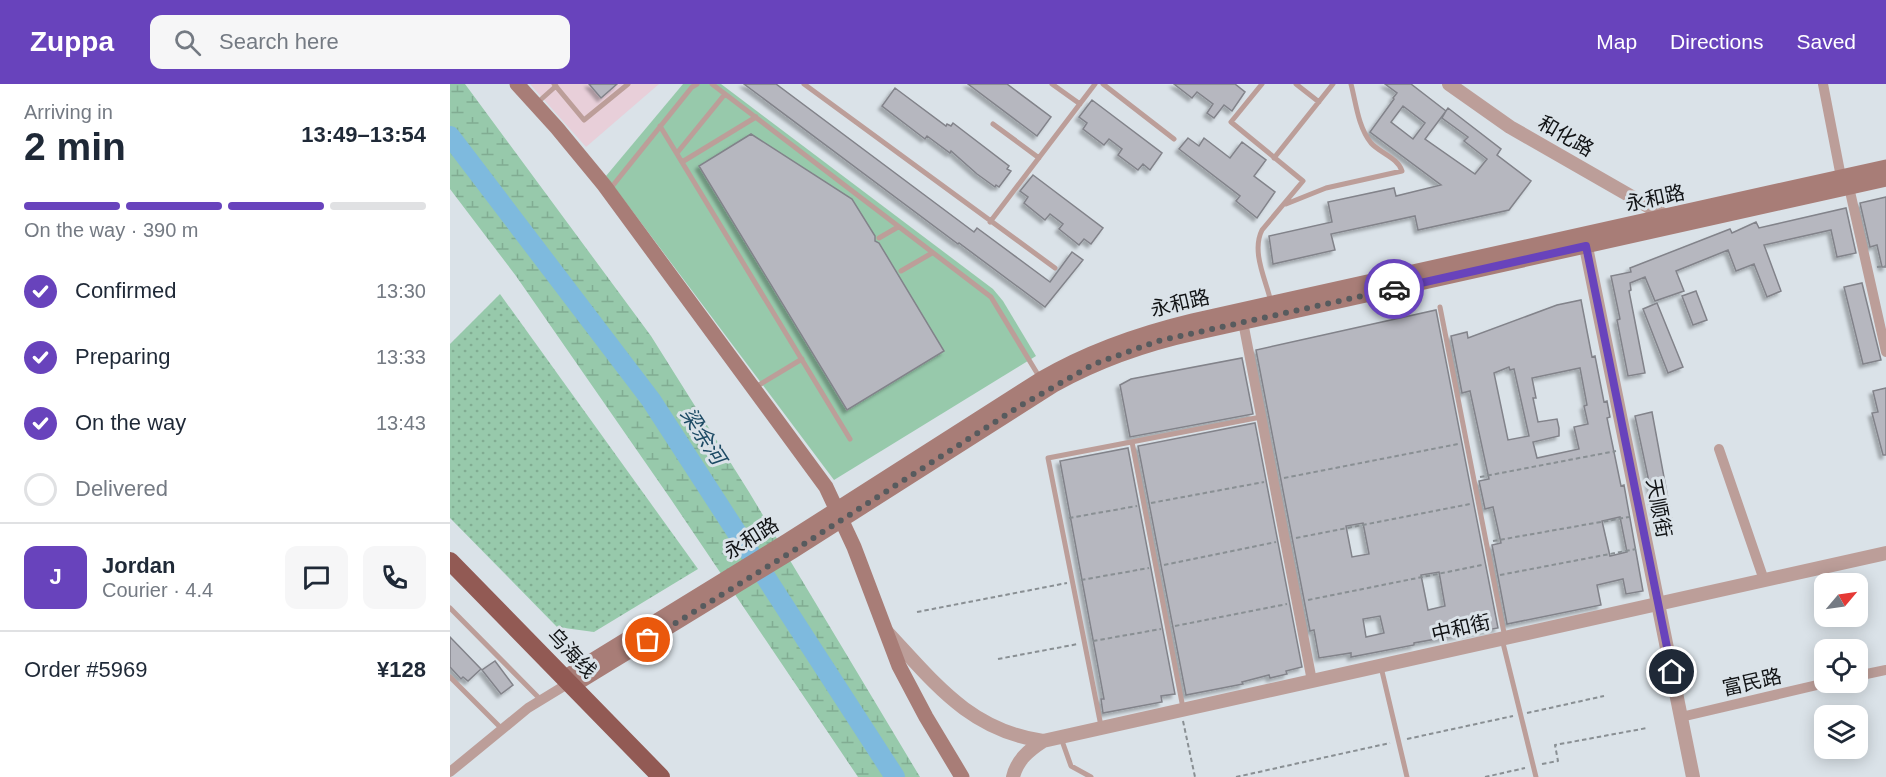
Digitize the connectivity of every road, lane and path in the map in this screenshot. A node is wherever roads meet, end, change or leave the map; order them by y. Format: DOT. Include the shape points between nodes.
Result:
graph roads {
  1 [pos="628,84"];
  2 [pos="712,84"];
  3 [pos="804,84"];
  4 [pos="1052,84"];
  5 [pos="1095,84"];
  6 [pos="1103,84"];
  7 [pos="1262,84"];
  8 [pos="1296,84"];
  9 [pos="1333,84"];
  10 [pos="1351,84"];
  11 [pos="1449,84"];
  12 [pos="1823,84"];
  13 [pos="521,85"];
  14 [pos="555,85"];
  15 [pos="693,85"];
  16 [pos="725,94"];
  17 [pos="1319,102"];
  18 [pos="535,104"];
  19 [pos="1080,104"];
  20 [pos="756,117"];
  21 [pos="993,124"];
  22 [pos="660,126"];
  23 [pos="1174,138"];
  24 [pos="677,153"];
  25 [pos="1039,158"];
  26 [pos="1274,158"];
  27 [pos="682,162"];
  28 [pos="1886,167"];
  29 [pos="1886,179"];
  30 [pos="1845,182"];
  31 [pos="608,191"];
  32 [pos="1283,205"];
  33 [pos="1666,217"];
  34 [pos="990,222"];
  35 [pos="898,226"];
  36 [pos="879,238"];
  37 [pos="1586,246"];
  38 [pos="932,253"];
  39 [pos="1055,268"];
  40 [pos="901,271"];
  41 [pos="1272,304"];
  42 [pos="1440,308"];
  43 [pos="1243,322"];
  44 [pos="1886,352"];
  45 [pos="801,359"];
  46 [pos="1041,379"];
  47 [pos="753,388"];
  48 [pos="1261,417"];
  49 [pos="850,439"];
  50 [pos="1132,442"];
  51 [pos="1467,443"];
  52 [pos="1627,448"];
  53 [pos="1719,449"];
  54 [pos="1474,478"];
  55 [pos="1273,480"];
  56 [pos="1479,502"];
  57 [pos="1144,504"];
  58 [pos="839,514"];
  59 [pos="1641,515"];
  60 [pos="1060,520"];
  61 [pos="1285,541"];
  62 [pos="1486,542"];
  63 [pos="1647,547"];
  64 [pos="1886,553"];
  65 [pos="450,561"];
  66 [pos="1490,564"];
  67 [pos="1156,566"];
  68 [pos="1493,576"];
  69 [pos="1764,580"];
  70 [pos="1073,582"];
  71 [pos="1297,602"];
  72 [pos="1658,604"];
  73 [pos="450,608"];
  74 [pos="917,612"];
  75 [pos="1168,627"];
  76 [pos="885,629"];
  77 [pos="1503,638"];
  78 [pos="1085,643"];
  79 [pos="998,659"];
  80 [pos="1381,666"];
  81 [pos="1886,669"];
  82 [pos="1868,673"];
  83 [pos="450,677"];
  84 [pos="1312,681"];
  85 [pos="568,682"];
  86 [pos="1814,686"];
  87 [pos="1604,696"];
  88 [pos="541,700"];
  89 [pos="1182,710"];
  90 [pos="1520,714"];
  91 [pos="1681,717"];
  92 [pos="1101,728"];
  93 [pos="1647,728"];
  94 [pos="502,729"];
  95 [pos="1060,737"];
  96 [pos="1043,741"];
  97 [pos="1399,741"];
  98 [pos="1533,766"];
  99 [pos="450,772"];
  100 [pos="661,777"];
  101 [pos="962,777"];
  102 [pos="1013,777"];
  103 [pos="1091,777"];
  104 [pos="1195,777"];
  105 [pos="1236,777"];
  106 [pos="1407,777"];
  107 [pos="1485,777"];
  108 [pos="1536,777"];
  109 [pos="1693,777"];
  1 -- 14 [label="lane" via="584,120"];
  2 -- 16 [label="lane"];
  3 -- 34 [label="lane"];
  4 -- 19 [label="lane"];
  5 -- 19 [label="lane"];
  6 -- 23 [label="lane"];
  7 -- 26 [label="lane" via="1231,122"];
  8 -- 17 [label="lane"];
  9 -- 17 [label="lane"];
  10 -- 32 [label="lane" via="1362,127 1370,141 1398,163 1402,171 1326,189"];
  11 -- 33 [label="street, 和化路" via="1510,127"];
  12 -- 30 [label="street"];
  13 -- 18 [label="main road"];
  14 -- 18 [label="lane"];
  15 -- 22 [label="lane"];
  16 -- 20 [label="lane"];
  16 -- 24 [label="lane"];
  17 -- 26 [label="lane"];
  18 -- 31 [label="main road"];
  19 -- 25 [label="lane"];
  20 -- 27 [label="lane"];
  20 -- 35 [label="lane"];
  21 -- 25 [label="lane"];
  22 -- 24 [label="lane"];
  22 -- 31 [label="lane"];
  24 -- 27 [label="lane"];
  25 -- 34 [label="lane"];
  26 -- 32 [label="lane" via="1303,181"];
  27 -- 45 [label="lane"];
  28 -- 30 [label="main road, 永和路"];
  29 -- 30 [label="main road, 永和路"];
  30 -- 33 [label="main road, 永和路"];
  30 -- 37 [label="main road, 永和路"];
  30 -- 44 [label="street"];
  31 -- 47 [label="main road"];
  32 -- 41 [label="lane" via="1262,230 1257,245"];
  33 -- 41 [label="main road, 永和路"];
  34 -- 39 [label="lane"];
  35 -- 36 [label="lane"];
  35 -- 38 [label="lane"];
  37 -- 43 [label="main road, 永和路"];
  37 -- 52 [label="street, 天顺街"];
  38 -- 40 [label="lane"];
  38 -- 46 [label="lane" via="992,297"];
  41 -- 46 [label="main road, 永和路" via="1139,335 1089,353"];
  42 -- 51 [label="lane"];
  43 -- 48 [label="street"];
  43 -- 58 [label="main road, 永和路" via="1158,341 1078,372"];
  45 -- 47 [label="lane"];
  45 -- 49 [label="lane"];
  46 -- 58 [label="main road, 永和路"];
  47 -- 58 [label="main road" via="826,487"];
  48 -- 50 [label="lane"];
  48 -- 55 [label="street"];
  50 -- 57 [label="lane"];
  50 -- 60 [label="lane" via="1048,458"];
  51 -- 54 [label="lane"];
  51 -- 55 [label="path"];
  52 -- 54 [label="path"];
  52 -- 59 [label="street, 天顺街"];
  53 -- 69 [label="street"];
  54 -- 56 [label="lane"];
  55 -- 57 [label="path"];
  55 -- 61 [label="street"];
  56 -- 61 [label="path"];
  56 -- 62 [label="lane"];
  57 -- 60 [label="path"];
  57 -- 67 [label="lane"];
  58 -- 76 [label="main road"];
  58 -- 85 [label="main road, 永和路"];
  59 -- 62 [label="path"];
  59 -- 63 [label="street, 天顺街"];
  60 -- 70 [label="lane"];
  61 -- 67 [label="path"];
  61 -- 71 [label="street"];
  62 -- 66 [label="lane"];
  63 -- 68 [label="path"];
  63 -- 72 [label="street, 天顺街"];
  64 -- 69 [label="street, 中和街"];
  65 -- 85 [label="highway, 乌海线"];
  66 -- 68 [label="lane"];
  66 -- 71 [label="path"];
  67 -- 70 [label="path"];
  67 -- 75 [label="lane"];
  68 -- 77 [label="lane"];
  69 -- 72 [label="street, 中和街"];
  70 -- 74 [label="path"];
  70 -- 78 [label="lane"];
  71 -- 75 [label="path"];
  71 -- 84 [label="street"];
  72 -- 77 [label="street, 中和街"];
  72 -- 91 [label="street, 天顺街"];
  73 -- 88 [label="lane"];
  75 -- 78 [label="path"];
  75 -- 89 [label="lane"];
  76 -- 96 [label="street" via="949,697 977,718 1023,738"];
  76 -- 101 [label="main road" via="905,676"];
  77 -- 80 [label="street, 中和街"];
  77 -- 90 [label="lane"];
  78 -- 79 [label="path"];
  78 -- 92 [label="lane"];
  80 -- 84 [label="street, 中和街"];
  80 -- 97 [label="lane"];
  81 -- 82 [label="street"];
  83 -- 94 [label="lane"];
  84 -- 89 [label="street, 中和街"];
  85 -- 88 [label="street"];
  85 -- 100 [label="highway, 乌海线"];
  86 -- 91 [label="street, 富民路"];
  87 -- 90 [label="path"];
  88 -- 94 [label="street"];
  89 -- 92 [label="street, 中和街"];
  89 -- 104 [label="path"];
  90 -- 97 [label="path"];
  90 -- 98 [label="lane"];
  91 -- 109 [label="street, 天顺街"];
  92 -- 95 [label="street, 中和街"];
  93 -- 98 [label="path" via="1555,745 1558,761"];
  94 -- 99 [label="street"];
  95 -- 96 [label="street, 中和街"];
  95 -- 103 [label="lane" via="1071,766"];
  96 -- 102 [label="street" via="1021,759"];
  97 -- 105 [label="path"];
  97 -- 106 [label="lane"];
  98 -- 107 [label="path"];
  98 -- 108 [label="lane"];
}
